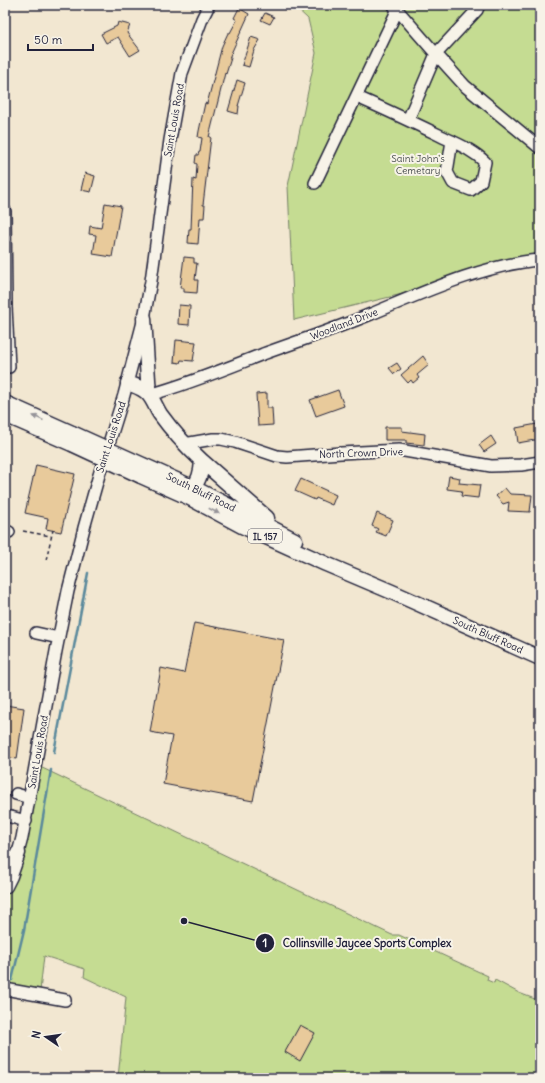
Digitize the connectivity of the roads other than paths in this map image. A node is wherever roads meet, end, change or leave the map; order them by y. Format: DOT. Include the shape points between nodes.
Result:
graph roads {
  1 [pos="209,5"];
  2 [pos="479,5"];
  3 [pos="395,8"];
  4 [pos="436,54"];
  5 [pos="357,96"];
  6 [pos="408,120"];
  7 [pos="452,141"];
  8 [pos="540,148"];
  9 [pos="315,183"];
  10 [pos="5,212"];
  11 [pos="540,260"];
  12 [pos="144,318"];
  13 [pos="9,366"];
  14 [pos="128,383"];
  15 [pos="149,395"];
  16 [pos="5,403"];
  17 [pos="5,415"];
  18 [pos="72,439"];
  19 [pos="184,444"];
  20 [pos="202,461"];
  21 [pos="540,462"];
  22 [pos="191,492"];
  23 [pos="292,538"];
  24 [pos="392,592"];
  25 [pos="36,633"];
  26 [pos="59,638"];
  27 [pos="540,658"];
  28 [pos="16,794"];
  29 [pos="30,798"];
  30 [pos="11,817"];
  31 [pos="26,821"];
  32 [pos="18,853"];
  33 [pos="5,865"];
  34 [pos="5,886"];
  35 [pos="5,989"];
  36 [pos="65,1000"];
  1 -- 12 [label="street, Saint Louis Road" via="182,73"];
  2 -- 4 [label="street"];
  3 -- 4 [label="street"];
  3 -- 5 [label="street"];
  4 -- 6 [label="street"];
  4 -- 8 [label="street" via="465,86"];
  5 -- 6 [label="street"];
  5 -- 9 [label="street"];
  6 -- 7 [label="street"];
  10 -- 13 [label="street"];
  11 -- 15 [label="street, Woodland Drive" via="478,274 195,382"];
  12 -- 14 [label="street, Saint Louis Road"];
  12 -- 15 [label="main road"];
  14 -- 15 [label="main road"];
  14 -- 26 [label="street, Saint Louis Road" via="84,528"];
  15 -- 19 [label="main road"];
  18 -- 16 [label="main road, South Bluff Road / IL 157, one-way"];
  17 -- 18 [label="main road, South Bluff Road / IL 157"];
  18 -- 22 [label="main road, South Bluff Road / IL 157, bridge"];
  19 -- 20 [label="main road"];
  19 -- 21 [label="street, North Crown Drive" via="221,439 287,457 399,450 491,466"];
  20 -- 22 [label="main road" via="198,483"];
  20 -- 23 [label="main road"];
  22 -- 23 [label="main road, South Bluff Road / IL 157"];
  22 -- 24 [label="main road, South Bluff Road / IL 157, one-way" via="242,526"];
  23 -- 24 [label="main road, South Bluff Road / IL 157"];
  24 -- 27 [label="main road, South Bluff Road / IL 157"];
  25 -- 26 [label="street"];
  26 -- 29 [label="street, Saint Louis Road"];
  28 -- 29 [label="street"];
  29 -- 31 [label="street, Saint Louis Road"];
  30 -- 31 [label="street"];
  31 -- 32 [label="street, Saint Louis Road"];
  32 -- 33 [label="street"];
  32 -- 34 [label="main road"];
  35 -- 36 [label="street"];
}
